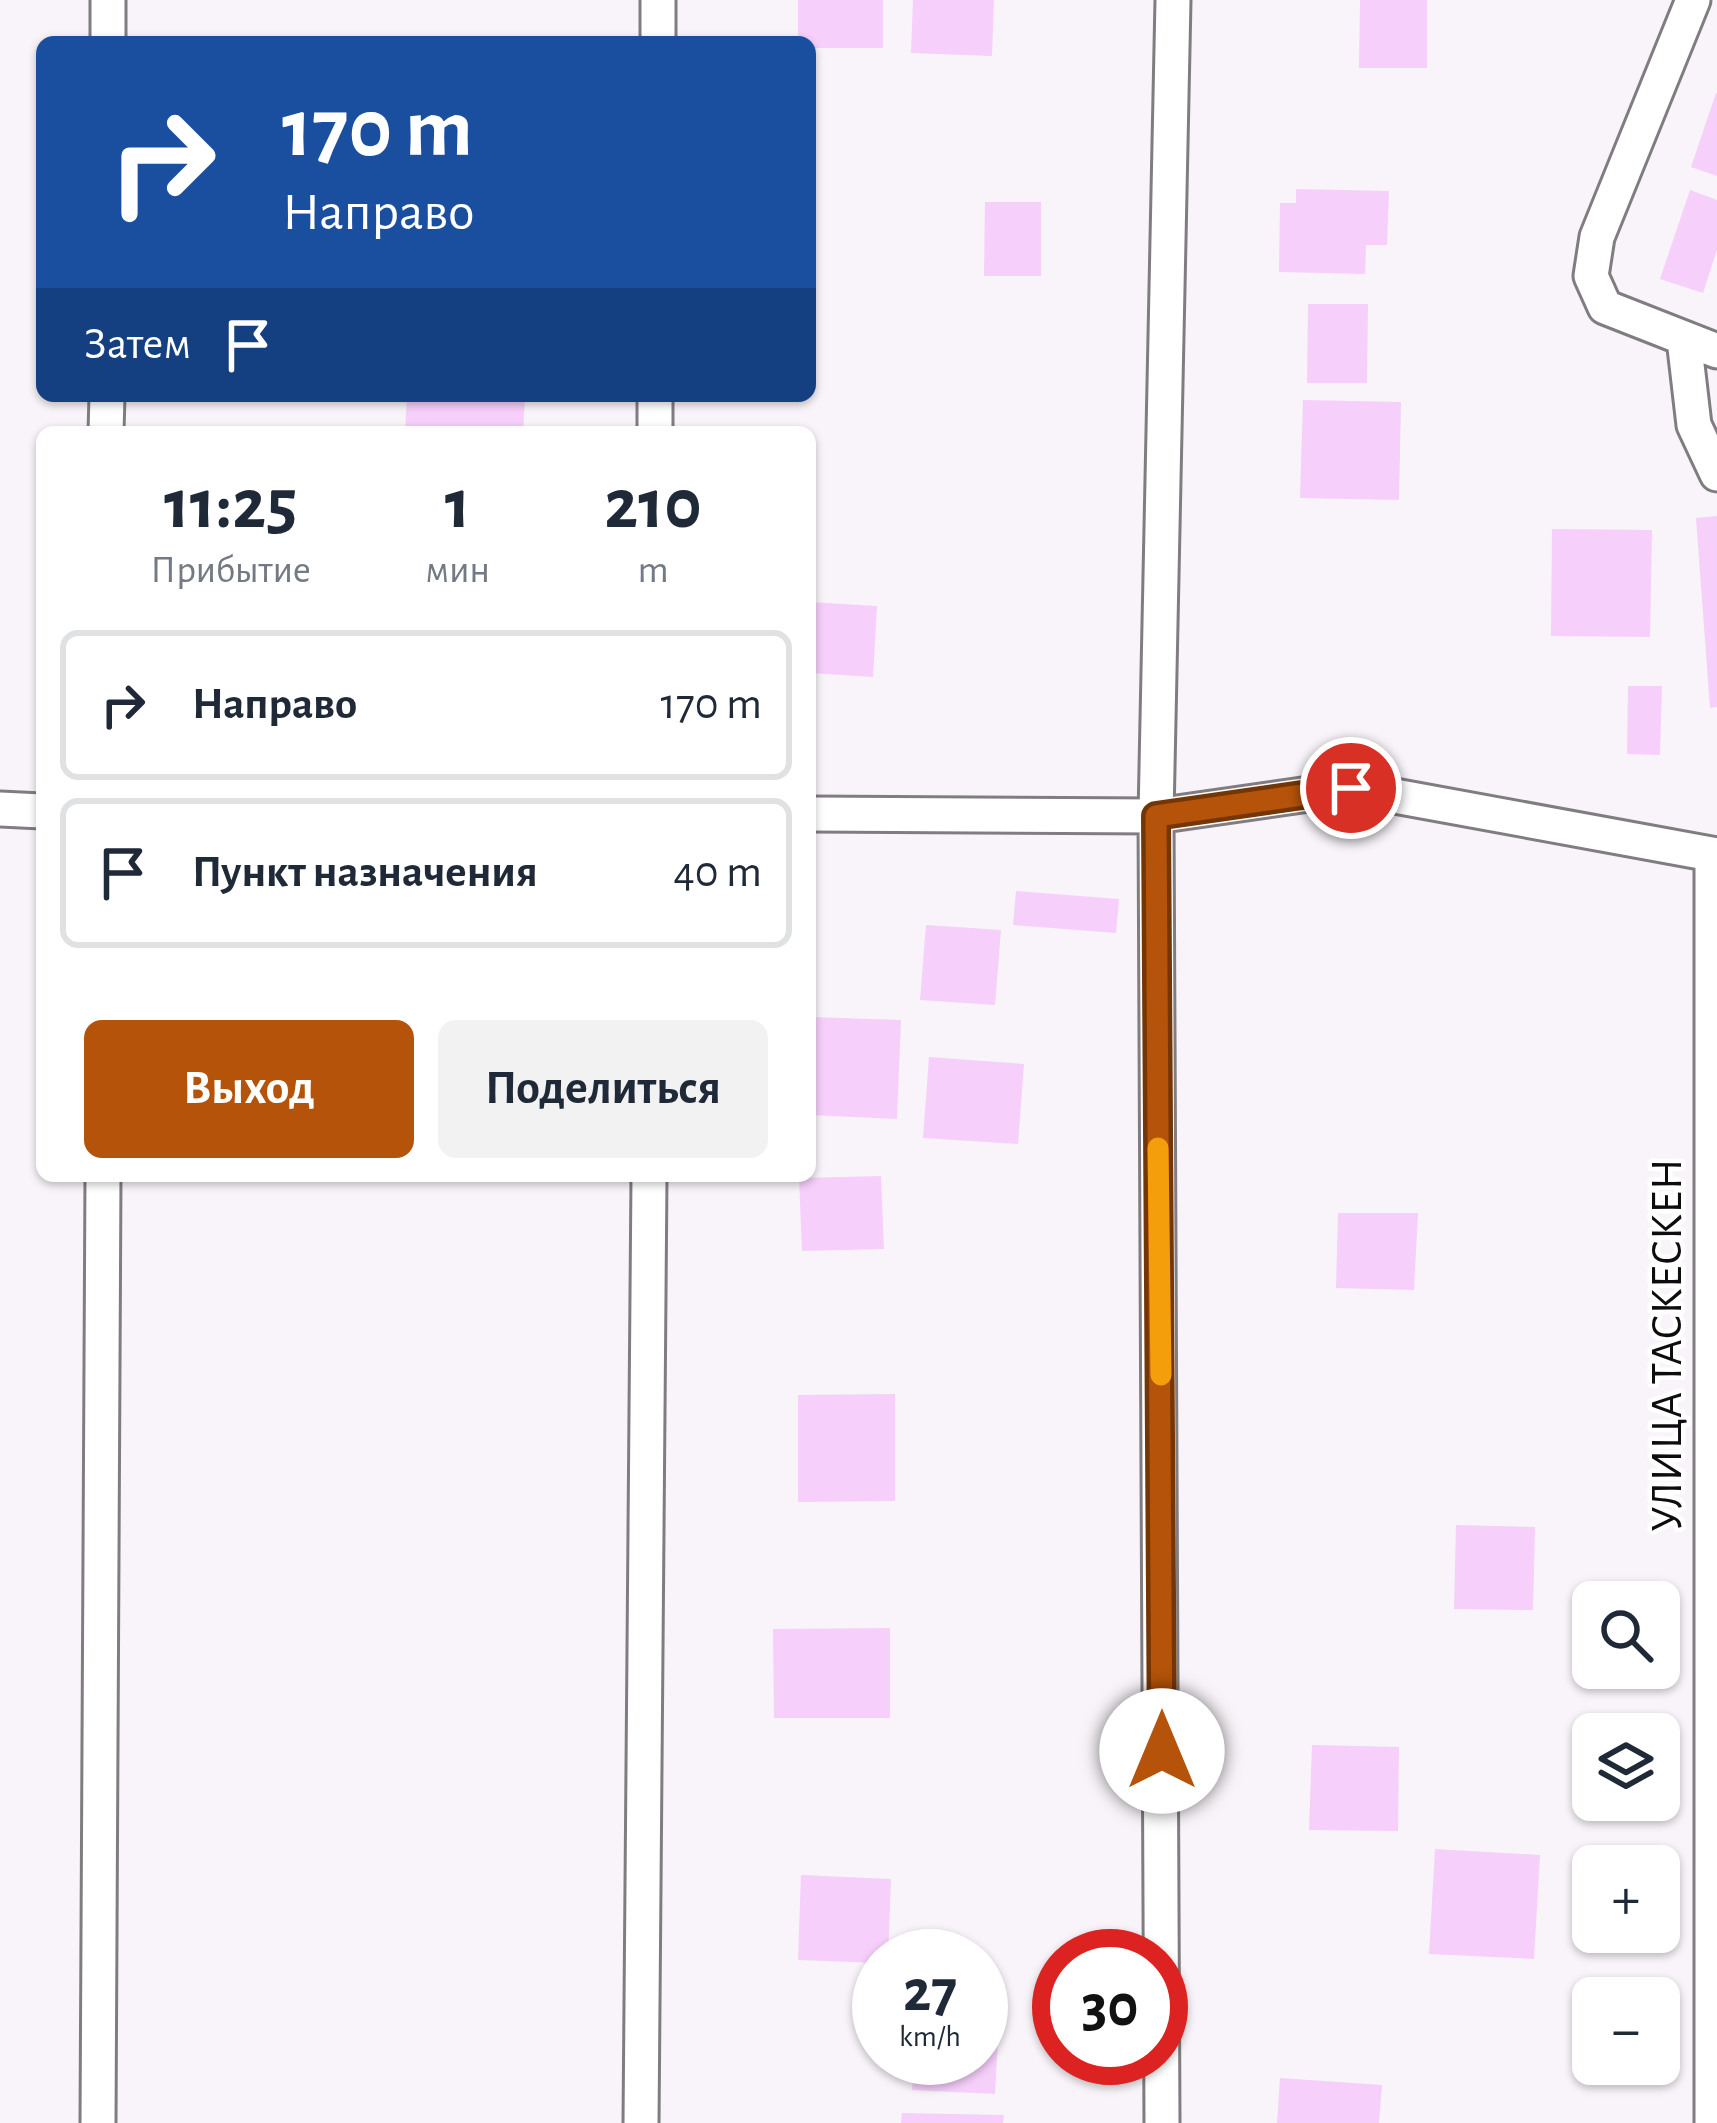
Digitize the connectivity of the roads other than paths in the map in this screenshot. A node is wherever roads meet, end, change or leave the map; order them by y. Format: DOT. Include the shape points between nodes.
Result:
graph roads {
  1 [pos="109,0"];
  2 [pos="658,0"];
  3 [pos="1173,0"];
  4 [pos="1693,0"];
  5 [pos="108,36"];
  6 [pos="658,36"];
  7 [pos="1684,339"];
  8 [pos="1717,351"];
  9 [pos="1717,474"];
  10 [pos="0,809"];
  11 [pos="36,811"];
  12 [pos="816,814"];
  13 [pos="1156,816"];
  14 [pos="1715,855"];
  15 [pos="103,1182"];
  16 [pos="650,1182"];
  17 [pos="98,2123"];
  18 [pos="641,2123"];
  19 [pos="1162,2123"];
  20 [pos="1712,2123"];
  1 -- 5 [label="street"];
  2 -- 6 [label="street"];
  3 -- 13 [label="street"];
  4 -- 7 [label="street" via="1597,237 1591,276 1605,307"];
  7 -- 8 [label="street"];
  7 -- 9 [label="street" via="1694,425"];
  10 -- 11 [label="street"];
  12 -- 13 [label="street"];
  13 -- 14 [label="street" via="1351,788"];
  13 -- 19 [label="street"];
  14 -- 20 [label="street, УЛИЦА ТАСКЕСКЕН"];
  15 -- 17 [label="street"];
  16 -- 18 [label="street"];
}
